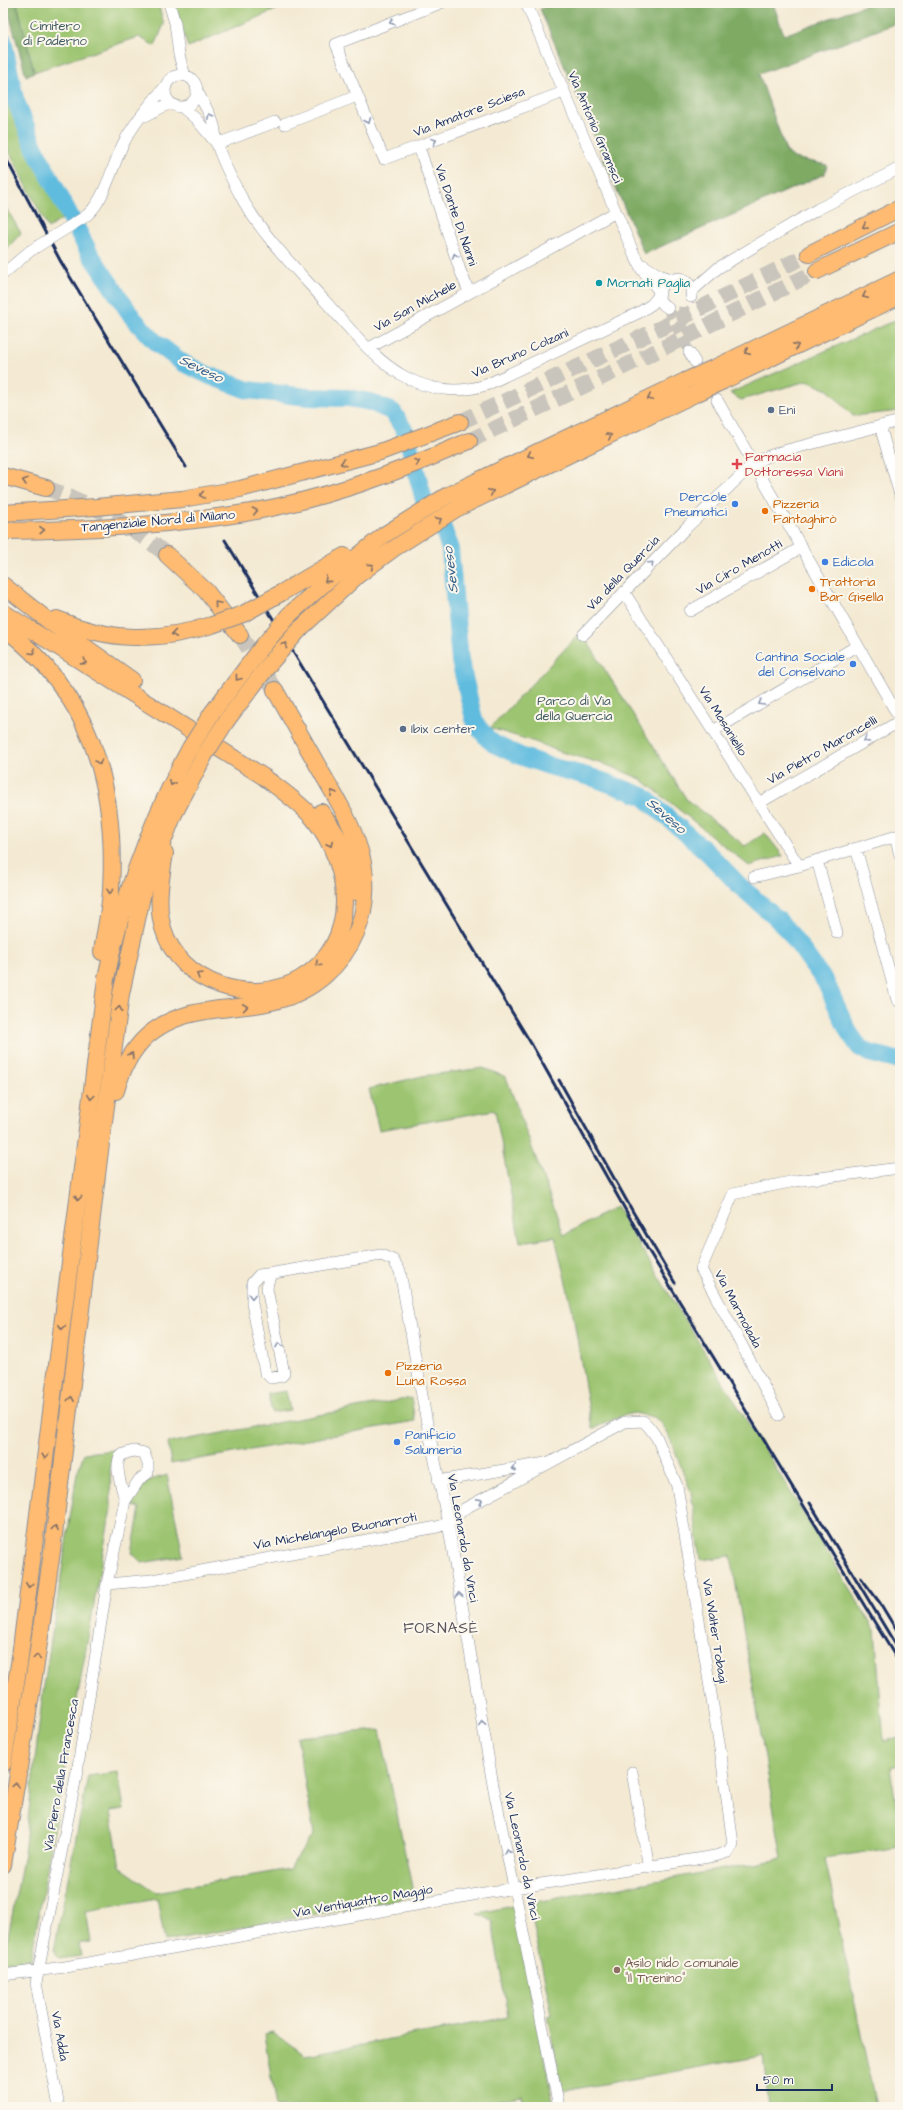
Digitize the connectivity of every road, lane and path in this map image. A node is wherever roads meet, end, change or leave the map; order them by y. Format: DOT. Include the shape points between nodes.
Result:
graph roads {
  1 [pos="169,3"];
  2 [pos="441,3"];
  3 [pos="526,3"];
  4 [pos="178,45"];
  5 [pos="185,76"];
  6 [pos="167,84"];
  7 [pos="197,91"];
  8 [pos="564,92"];
  9 [pos="357,96"];
  10 [pos="170,103"];
  11 [pos="182,107"];
  12 [pos="136,122"];
  13 [pos="217,144"];
  14 [pos="418,147"];
  15 [pos="900,168"];
  16 [pos="900,208"];
  17 [pos="616,212"];
  18 [pos="900,231"];
  19 [pos="809,254"];
  20 [pos="638,261"];
  21 [pos="718,268"];
  22 [pos="817,271"];
  23 [pos="3,274"];
  24 [pos="676,279"];
  25 [pos="900,279"];
  26 [pos="469,292"];
  27 [pos="660,293"];
  28 [pos="900,296"];
  29 [pos="667,307"];
  30 [pos="640,312"];
  31 [pos="369,348"];
  32 [pos="690,352"];
  33 [pos="695,362"];
  34 [pos="717,400"];
  35 [pos="900,421"];
  36 [pos="460,422"];
  37 [pos="880,426"];
  38 [pos="469,441"];
  39 [pos="753,464"];
  40 [pos="893,467"];
  41 [pos="3,476"];
  42 [pos="900,480"];
  43 [pos="46,488"];
  44 [pos="900,495"];
  45 [pos="3,513"];
  46 [pos="3,531"];
  47 [pos="384,535"];
  48 [pos="802,548"];
  49 [pos="167,556"];
  50 [pos="3,585"];
  51 [pos="624,592"];
  52 [pos="19,598"];
  53 [pos="690,611"];
  54 [pos="3,612"];
  55 [pos="3,627"];
  56 [pos="240,635"];
  57 [pos="583,635"];
  58 [pos="857,646"];
  59 [pos="275,690"];
  60 [pos="900,720"];
  61 [pos="713,731"];
  62 [pos="186,789"];
  63 [pos="759,803"];
  64 [pos="897,836"];
  65 [pos="856,848"];
  66 [pos="900,855"];
  67 [pos="817,860"];
  68 [pos="799,866"];
  69 [pos="754,877"];
  70 [pos="837,933"];
  71 [pos="349,948"];
  72 [pos="900,1002"];
  73 [pos="94,1072"];
  74 [pos="99,1158"];
  75 [pos="900,1168"];
  76 [pos="274,1272"];
  77 [pos="779,1415"];
  78 [pos="643,1421"];
  79 [pos="552,1462"];
  80 [pos="438,1481"];
  81 [pos="125,1501"];
  82 [pos="448,1523"];
  83 [pos="107,1584"];
  84 [pos="3,1764"];
  85 [pos="632,1772"];
  86 [pos="728,1852"];
  87 [pos="3,1865"];
  88 [pos="649,1868"];
  89 [pos="514,1889"];
  90 [pos="39,1970"];
  91 [pos="4,1975"];
  92 [pos="59,2107"];
  93 [pos="559,2107"];
  1 -- 4 [label="street"];
  2 -- 9 [label="street, one-way" via="336,44"];
  3 -- 8 [label="street, Via Antonio Gramsci"];
  4 -- 5 [label="street"];
  4 -- 6 [label="street"];
  5 -- 6 [label="street" via="175,76"];
  5 -- 7 [label="street" via="194,82"];
  6 -- 10 [label="street" via="166,95"];
  6 -- 12 [label="street"];
  7 -- 11 [label="street" via="192,103"];
  13 -- 7 [label="street, Via San Michele, one-way" via="212,121"];
  14 -- 8 [label="street, Via Amatore Sciesa, one-way"];
  8 -- 17 [label="street, Via Antonio Gramsci"];
  9 -- 13 [label="street"];
  9 -- 14 [label="street, Via Amatore Sciesa, one-way" via="384,159"];
  10 -- 11 [label="street"];
  10 -- 12 [label="street"];
  11 -- 13 [label="street, Via San Michele"];
  12 -- 23 [label="street, bridge" via="122,145 95,208 30,251"];
  13 -- 31 [label="street, Via San Michele" via="235,186 254,218"];
  26 -- 14 [label="street, Via Dante Di Nanni, one-way"];
  15 -- 21 [label="street" via="818,209"];
  16 -- 19 [label="highway, one-way"];
  17 -- 20 [label="street, Via Antonio Gramsci"];
  17 -- 26 [label="street, Via San Michele"];
  18 -- 22 [label="highway"];
  20 -- 24 [label="street" via="653,272"];
  20 -- 27 [label="street, Via Antonio Gramsci"];
  21 -- 24 [label="street"];
  21 -- 24 [label="street" via="691,295 689,285"];
  24 -- 27 [label="street, Via Bruno Colzani" via="663,285"];
  25 -- 47 [label="highway, one-way, bridge" via="448,494"];
  26 -- 31 [label="street, Via San Michele"];
  27 -- 29 [label="street, Via Antonio Gramsci" via="662,302"];
  27 -- 30 [label="street, Via Bruno Colzani" via="652,304"];
  62 -- 28 [label="highway, one-way, bridge" via="226,720 300,629 358,575 422,530 456,509"];
  29 -- 30 [label="street, Via Bruno Colzani"];
  30 -- 31 [label="street, Via Bruno Colzani" via="495,382 471,389 443,389 420,384 390,368"];
  32 -- 33 [label="street"];
  34 -- 39 [label="street"];
  35 -- 37 [label="street, Via della Quercia"];
  36 -- 45 [label="highway, Tangenziale Nord di Milano, one-way" via="380,452 292,477 225,492 96,508"];
  37 -- 39 [label="street, Via della Quercia" via="787,450"];
  37 -- 40 [label="street"];
  46 -- 38 [label="highway, Tangenziale Nord di Milano, one-way" via="182,521 245,513 330,493 388,474"];
  39 -- 48 [label="street"];
  51 -- 39 [label="street, Via della Quercia, one-way"];
  40 -- 42 [label="street"];
  40 -- 44 [label="street"];
  43 -- 41 [label="highway, one-way"];
  47 -- 52 [label="highway, one-way, bridge" via="243,614 212,625 155,636 106,636 78,628"];
  47 -- 73 [label="highway, one-way, bridge" via="290,615 212,713 190,748 166,793 148,835 121,911 106,979"];
  48 -- 53 [label="street, Via Ciro Menotti"];
  48 -- 58 [label="street"];
  56 -- 49 [label="highway, one-way" via="206,591"];
  50 -- 52 [label="highway"];
  51 -- 57 [label="street, Via della Quercia"];
  51 -- 61 [label="street, Via Masaniello"];
  52 -- 71 [label="highway" via="120,673 270,768 299,790 320,811 337,833 349,856 354,874 357,898"];
  54 -- 62 [label="highway, one-way" via="264,777 313,818 338,860 342,875 343,918 335,942 320,964 300,979 273,989 260,990 246,991 217,985 194,973 175,952 163,929 159,901 166,848"];
  55 -- 73 [label="highway, one-way" via="32,650 73,704 93,740 103,773 110,813 111,890 92,1018"];
  58 -- 60 [label="street"];
  58 -- 61 [label="street, one-way"];
  71 -- 59 [label="highway, one-way" via="361,921 364,900 365,873 361,851 342,807"];
  60 -- 63 [label="street, Via Pietro Maroncelli, one-way"];
  61 -- 63 [label="street, Via Masaniello"];
  74 -- 62 [label="highway, one-way" via="121,994 143,892"];
  63 -- 68 [label="street, Via Masaniello"];
  64 -- 65 [label="street"];
  64 -- 66 [label="street"];
  65 -- 67 [label="street"];
  65 -- 72 [label="street" via="897,1000"];
  67 -- 68 [label="street"];
  67 -- 70 [label="street"];
  68 -- 69 [label="street"];
  74 -- 71 [label="highway, one-way" via="120,1074 144,1037 164,1023 184,1015 276,1001 304,991 328,974"];
  73 -- 84 [label="highway, one-way" via="20,1657"];
  87 -- 74 [label="highway, one-way" via="52,1551"];
  75 -- 77 [label="street, Via Marmolada" via="795,1181 733,1194 701,1269"];
  76 -- 76 [label="street, Via Leonardo da Vinci, one-way" via="259,1275 252,1283 252,1303 264,1372 271,1378 282,1376 284,1373 267,1289 268,1281"];
  76 -- 80 [label="street, Via Leonardo da Vinci" via="380,1255 393,1260 400,1271"];
  78 -- 79 [label="street, Via Michelangelo Buonarroti" via="625,1422"];
  78 -- 86 [label="street, Via Walter Tobagi" via="657,1438 677,1486 722,1763 732,1844"];
  79 -- 80 [label="street, Via Michelangelo Buonarroti, one-way"];
  82 -- 79 [label="street, Via Michelangelo Buonarroti, one-way" via="464,1510"];
  80 -- 82 [label="street, Via Leonardo da Vinci"];
  81 -- 83 [label="street, Via Piero della Francesca"];
  82 -- 83 [label="street, Via Michelangelo Buonarroti" via="152,1580"];
  89 -- 82 [label="street, Via Leonardo da Vinci, one-way" via="480,1715"];
  83 -- 90 [label="street, Via Piero della Francesca" via="78,1766"];
  85 -- 88 [label="street"];
  86 -- 88 [label="street, Via Ventiquattro Maggio"];
  88 -- 89 [label="street, Via Ventiquattro Maggio"];
  89 -- 90 [label="street, Via Ventiquattro Maggio"];
  89 -- 93 [label="street, Via Leonardo da Vinci"];
  90 -- 91 [label="street, Via Ventiquattro Maggio"];
  90 -- 92 [label="street, Via Adda" via="36,1983"];
}
